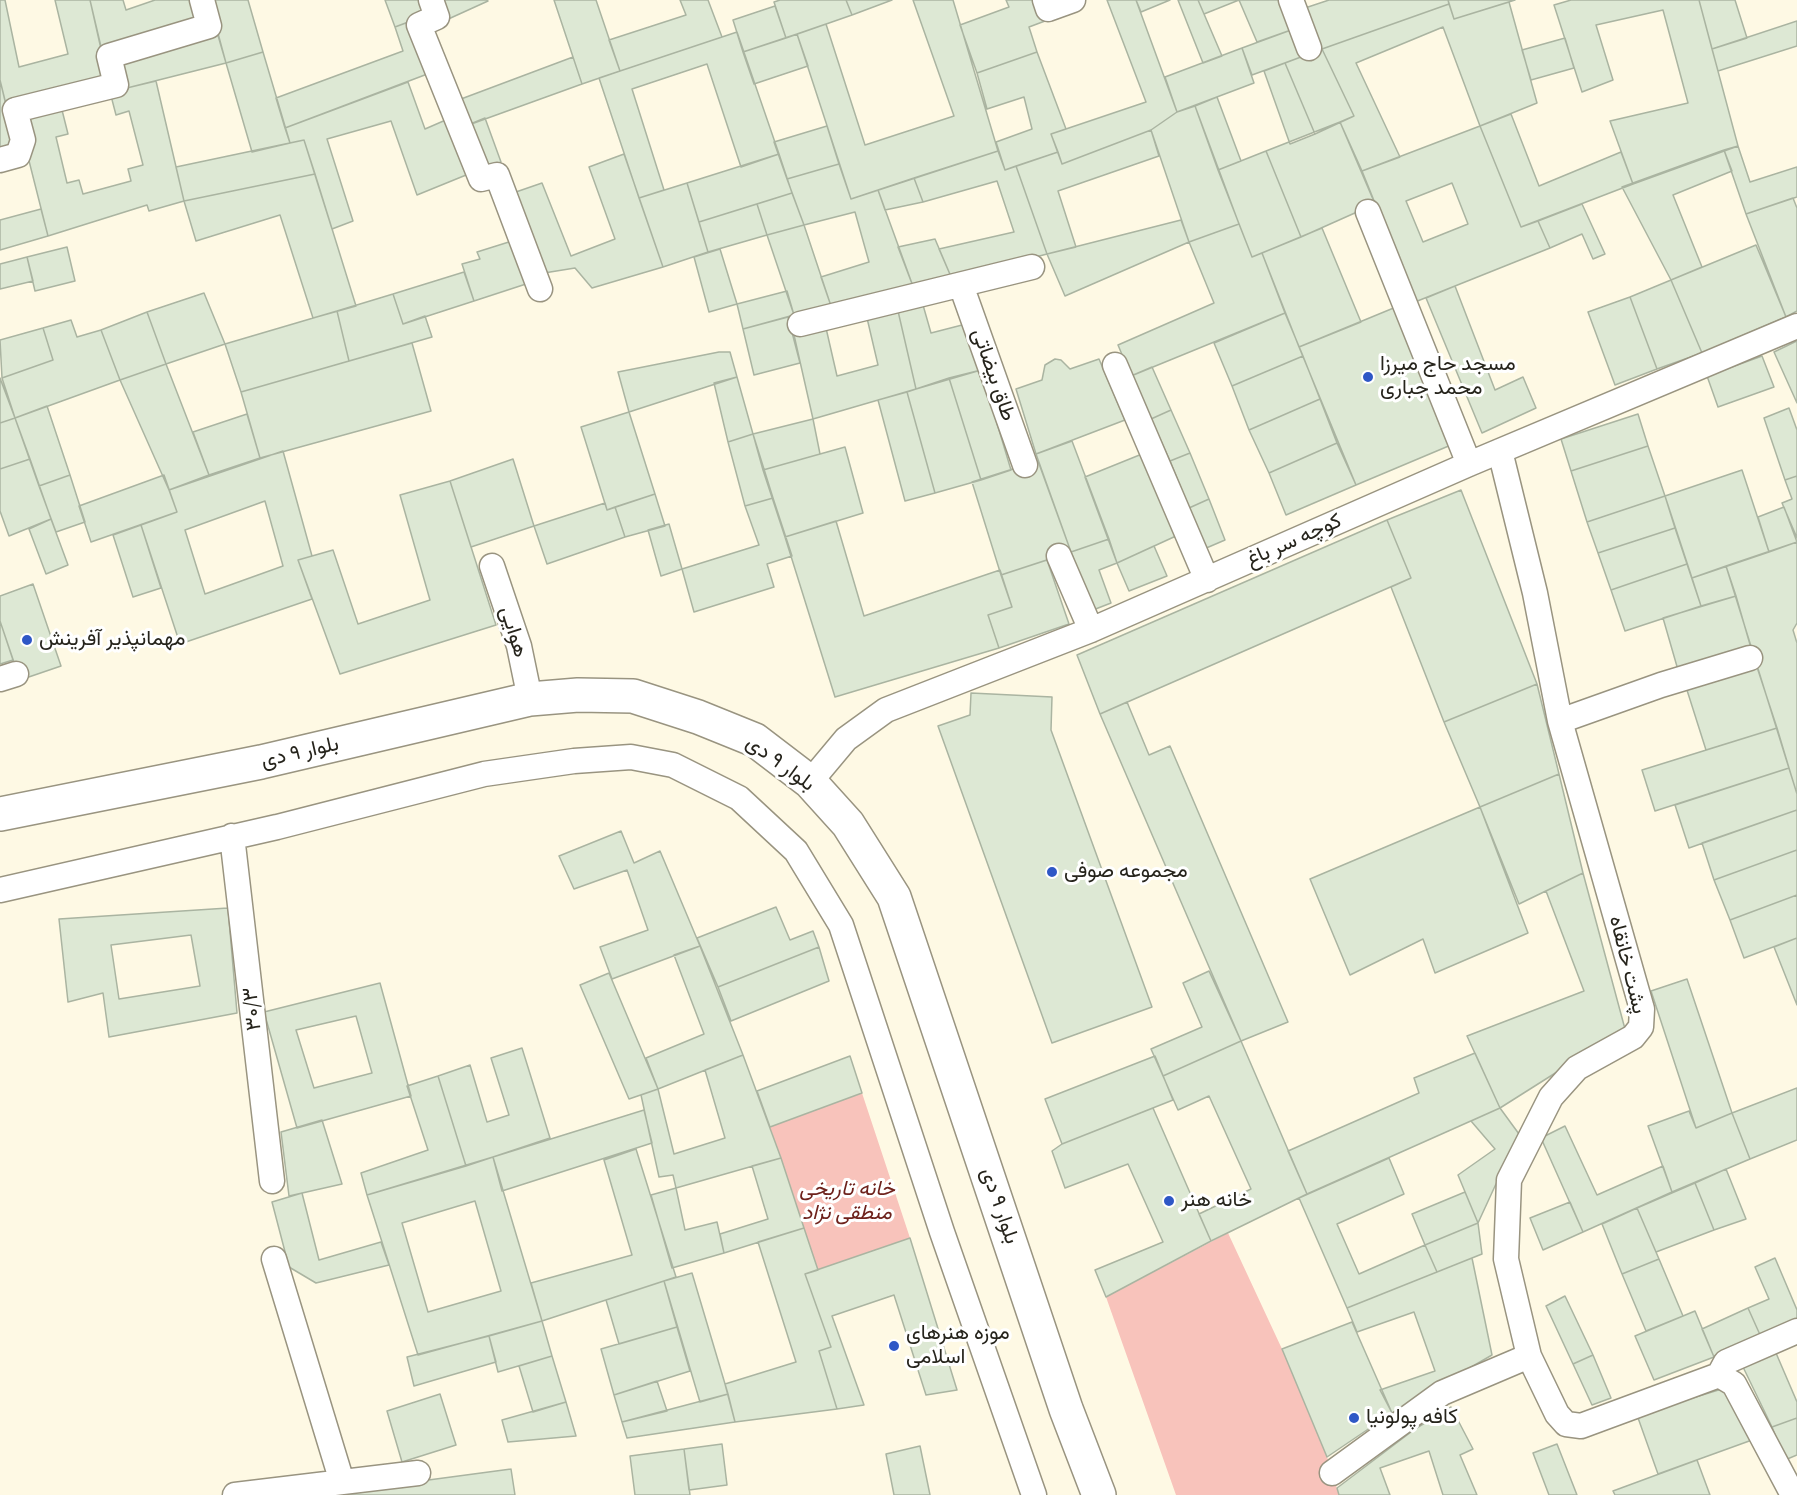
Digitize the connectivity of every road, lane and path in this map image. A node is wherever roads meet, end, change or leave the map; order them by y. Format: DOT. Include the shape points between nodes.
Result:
graph roads {
  1 [pos="201,0"];
  2 [pos="430,0"];
  3 [pos="1045,0"];
  4 [pos="1073,0"];
  5 [pos="1290,0"];
  6 [pos="1309,48"];
  7 [pos="0,160"];
  8 [pos="1368,212"];
  9 [pos="1032,267"];
  10 [pos="961,285"];
  11 [pos="540,289"];
  12 [pos="800,324"];
  13 [pos="1797,326"];
  14 [pos="1115,365"];
  15 [pos="1500,451"];
  16 [pos="1469,464"];
  17 [pos="1025,465"];
  18 [pos="1059,556"];
  19 [pos="492,566"];
  20 [pos="1207,580"];
  21 [pos="1091,630"];
  22 [pos="1750,658"];
  23 [pos="530,699"];
  24 [pos="1560,721"];
  25 [pos="810,782"];
  26 [pos="0,814"];
  27 [pos="232,836"];
  28 [pos="0,890"];
  29 [pos="272,1181"];
  30 [pos="274,1259"];
  31 [pos="1797,1330"];
  32 [pos="1529,1356"];
  33 [pos="1719,1375"];
  34 [pos="418,1473"];
  35 [pos="1332,1473"];
  36 [pos="342,1482"];
  37 [pos="235,1495"];
  38 [pos="1034,1495"];
  39 [pos="1098,1495"];
  40 [pos="1792,1495"];
  1 -- 7 [label="lane" via="209,26 109,56 116,85 15,110 22,140 18,155"];
  2 -- 11 [label="lane" via="437,17 419,25 481,179 497,175"];
  3 -- 4 [label="lane" via="1048,9"];
  5 -- 6 [label="lane"];
  8 -- 16 [label="lane"];
  9 -- 10 [label="lane"];
  10 -- 12 [label="lane"];
  10 -- 17 [label="lane, طاق بیضاتی"];
  13 -- 15 [label="lane, کوچه سر باغ"];
  14 -- 20 [label="lane"];
  15 -- 16 [label="lane, کوچه سر باغ"];
  15 -- 24 [label="lane, پشت خانقاه" via="1535,593"];
  16 -- 20 [label="lane, کوچه سر باغ"];
  18 -- 21 [label="lane"];
  19 -- 23 [label="lane, هوایی" via="519,646"];
  20 -- 21 [label="lane, کوچه سر باغ"];
  21 -- 25 [label="lane, کوچه سر باغ" via="886,710 846,739"];
  22 -- 24 [label="lane"];
  23 -- 25 [label="street, بلوار ۹ دی" via="633,696 755,740"];
  23 -- 26 [label="street, بلوار ۹ دی" via="261,762"];
  24 -- 32 [label="lane, پشت خانقاه" via="1642,1009 1641,1027 1633,1037 1577,1068 1551,1096 1509,1180 1506,1259"];
  25 -- 39 [label="street, بلوار ۹ دی" via="848,824 894,897"];
  27 -- 28 [label="lane"];
  27 -- 29 [label="lane, ۳۰/۳"];
  27 -- 38 [label="lane" via="484,774 574,761 631,757 673,765 739,798 796,851 841,925"];
  30 -- 36 [label="lane"];
  31 -- 33 [label="lane" via="1726,1362"];
  32 -- 33 [label="lane, پشت خانقاه" via="1557,1414 1566,1424 1581,1426"];
  32 -- 35 [label="lane" via="1442,1394"];
  33 -- 40 [label="lane" via="1734,1384"];
  34 -- 36 [label="lane"];
  36 -- 37 [label="lane"];
}
